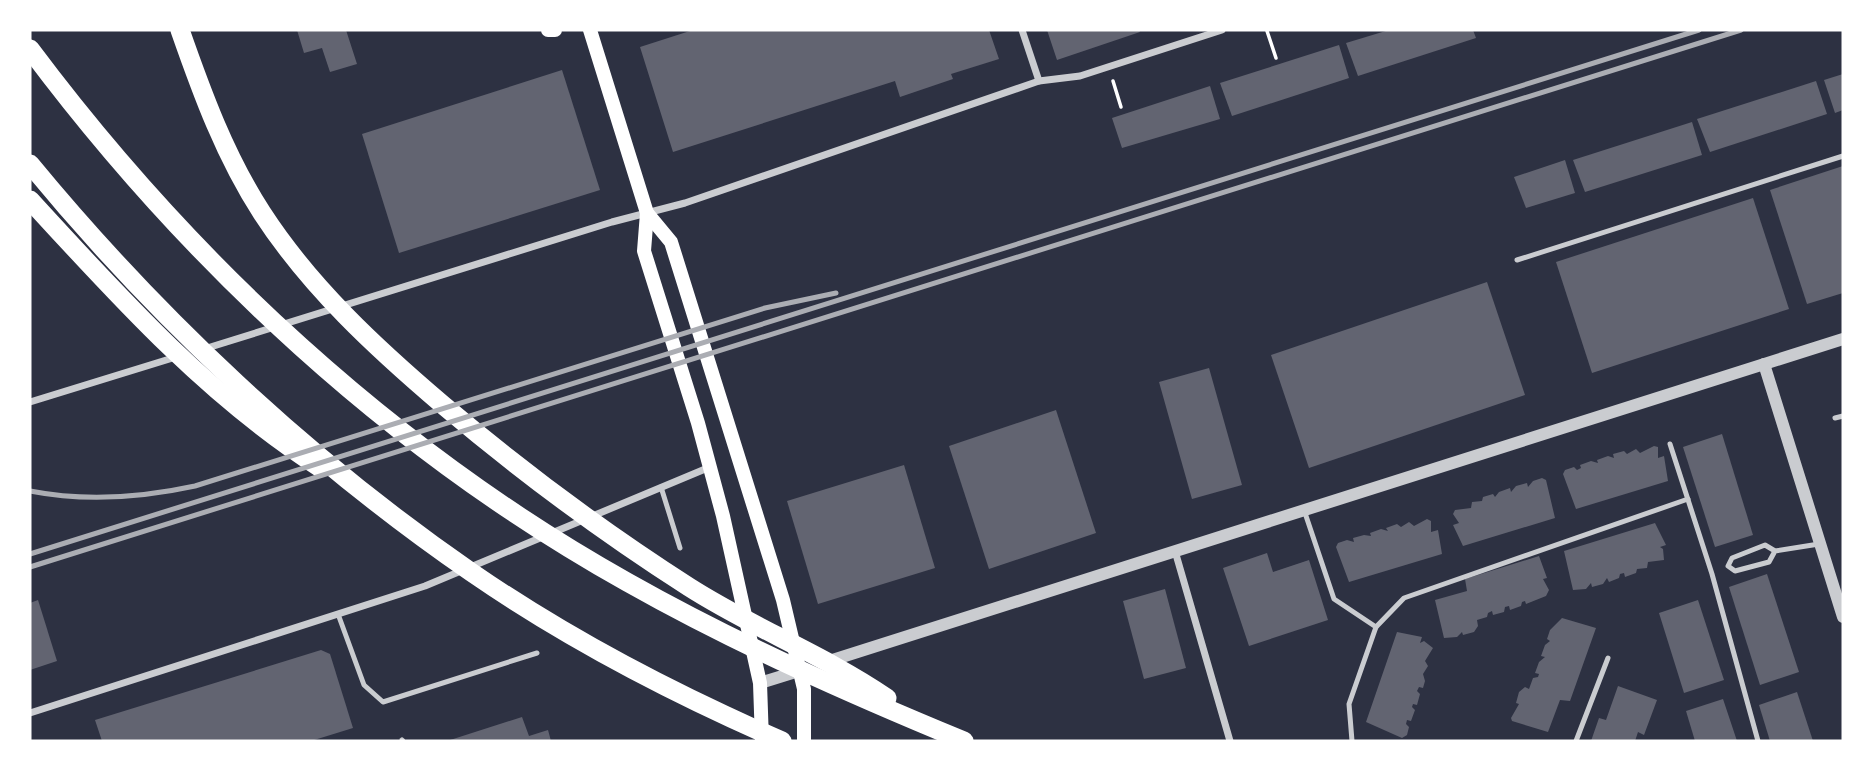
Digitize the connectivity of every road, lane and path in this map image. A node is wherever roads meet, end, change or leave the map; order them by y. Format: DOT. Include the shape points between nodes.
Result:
graph roads {
  1 [pos="180,30"];
  2 [pos="548,30"];
  3 [pos="555,30"];
  4 [pos="590,30"];
  5 [pos="1022,30"];
  6 [pos="1223,30"];
  7 [pos="1267,31"];
  8 [pos="30,50"];
  9 [pos="1276,58"];
  10 [pos="1039,81"];
  11 [pos="1113,81"];
  12 [pos="1121,107"];
  13 [pos="1843,156"];
  14 [pos="30,164"];
  15 [pos="30,200"];
  16 [pos="647,213"];
  17 [pos="1517,260"];
  18 [pos="1843,339"];
  19 [pos="1764,364"];
  20 [pos="30,402"];
  21 [pos="1843,416"];
  22 [pos="1835,418"];
  23 [pos="1670,444"];
  24 [pos="710,466"];
  25 [pos="661,487"];
  26 [pos="370,497"];
  27 [pos="1688,499"];
  28 [pos="1304,510"];
  29 [pos="1819,544"];
  30 [pos="680,548"];
  31 [pos="1175,551"];
  32 [pos="1775,551"];
  33 [pos="1728,566"];
  34 [pos="1711,571"];
  35 [pos="338,614"];
  36 [pos="1843,617"];
  37 [pos="1376,627"];
  38 [pos="537,653"];
  39 [pos="1608,658"];
  40 [pos="800,671"];
  41 [pos="760,683"];
  42 [pos="30,713"];
  43 [pos="929,726"];
  44 [pos="959,739"];
  45 [pos="762,741"];
  46 [pos="782,741"];
  47 [pos="804,741"];
  48 [pos="1230,741"];
  49 [pos="1352,741"];
  50 [pos="1576,741"];
  51 [pos="1758,741"];
  1 -- 43 [label="highway" via="209,111 238,172 292,254 387,356 546,489 690,588 844,668"];
  2 -- 3 [label="main road"];
  4 -- 16 [label="main road"];
  5 -- 10 [label="street"];
  6 -- 10 [label="street" via="1080,76"];
  7 -- 9 [label="path"];
  8 -- 43 [label="highway" via="116,158 207,255 272,320 386,418 540,529 626,582 723,633"];
  10 -- 16 [label="street"];
  11 -- 12 [label="path"];
  13 -- 17 [label="lane"];
  14 -- 26 [label="highway" via="125,272 261,404"];
  15 -- 26 [label="highway" via="100,277 246,415"];
  16 -- 20 [label="street"];
  16 -- 24 [label="main road" via="644,251"];
  16 -- 40 [label="main road" via="671,242 783,600"];
  18 -- 19 [label="street"];
  19 -- 28 [label="street"];
  19 -- 29 [label="street"];
  21 -- 22 [label="lane"];
  23 -- 27 [label="lane"];
  24 -- 25 [label="street"];
  24 -- 41 [label="main road"];
  25 -- 30 [label="lane"];
  25 -- 35 [label="street" via="425,586"];
  26 -- 46 [label="highway" via="541,618 641,674"];
  27 -- 34 [label="lane"];
  27 -- 37 [label="lane" via="1404,598"];
  28 -- 31 [label="street"];
  28 -- 37 [label="lane" via="1334,599"];
  29 -- 32 [label="lane"];
  29 -- 36 [label="street"];
  31 -- 40 [label="street"];
  31 -- 48 [label="street"];
  32 -- 33 [label="lane" via="1765,545 1732,558"];
  32 -- 33 [label="lane" via="1769,562 1735,571"];
  33 -- 34 [label="lane"];
  34 -- 51 [label="lane"];
  35 -- 38 [label="lane" via="364,685 383,702"];
  35 -- 42 [label="street"];
  37 -- 49 [label="lane" via="1349,704"];
  39 -- 50 [label="lane"];
  40 -- 41 [label="street"];
  40 -- 47 [label="main road"];
  41 -- 45 [label="main road"];
  43 -- 44 [label="highway"];
}
